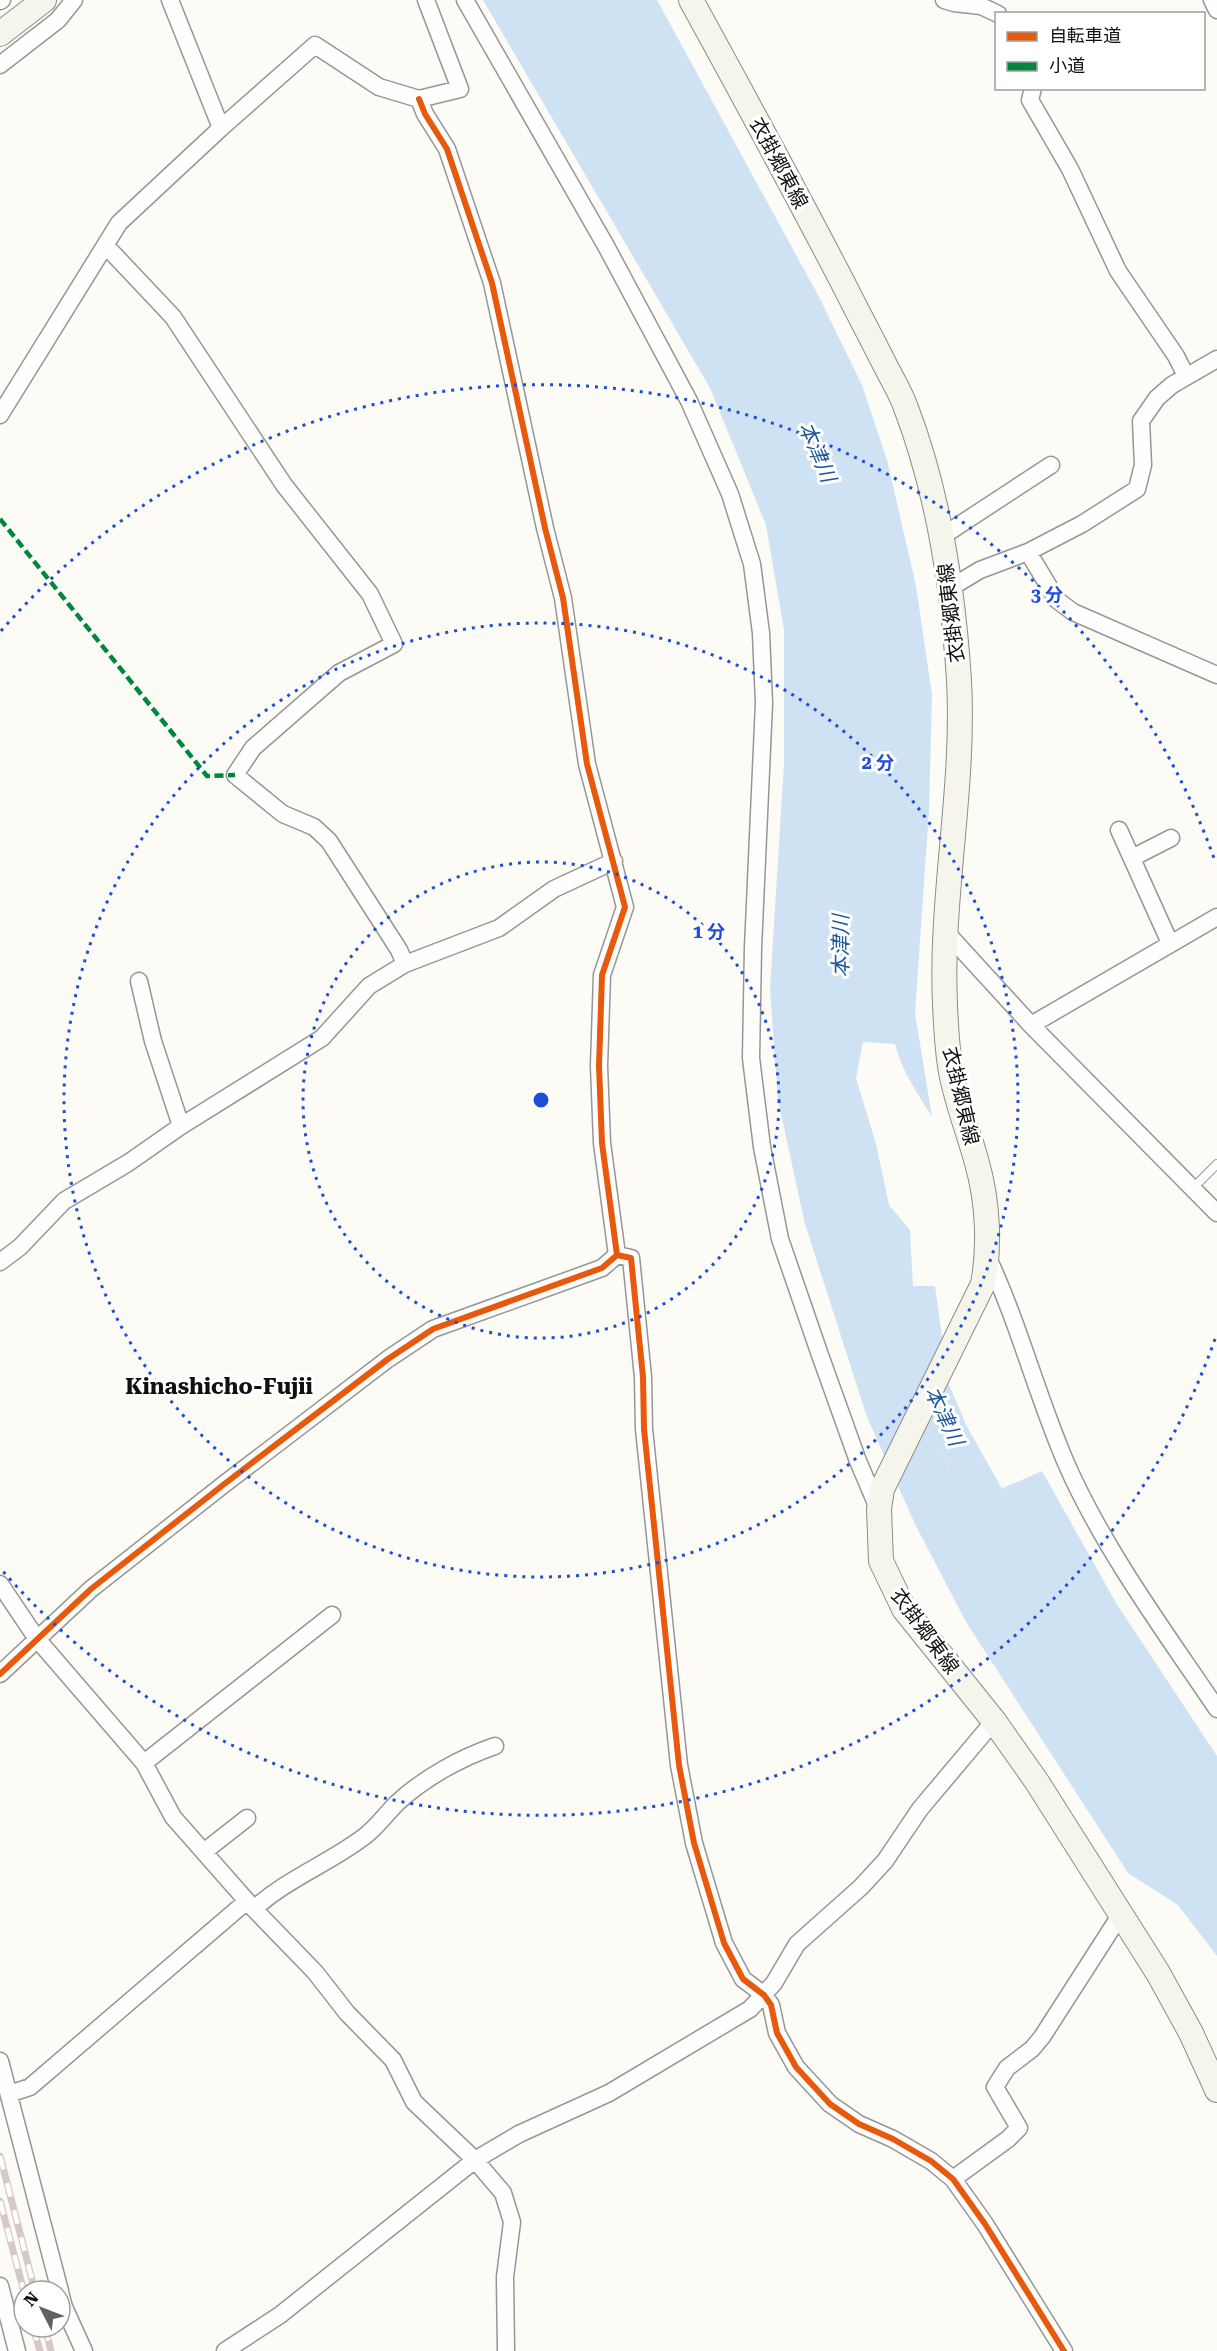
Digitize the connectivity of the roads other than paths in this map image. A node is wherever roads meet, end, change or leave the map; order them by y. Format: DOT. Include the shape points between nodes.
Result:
graph roads {
  1 [pos="44,0"];
  2 [pos="74,0"];
  3 [pos="170,0"];
  4 [pos="426,0"];
  5 [pos="465,0"];
  6 [pos="691,0"];
  7 [pos="944,0"];
  8 [pos="1212,0"];
  9 [pos="1217,10"];
  10 [pos="995,13"];
  11 [pos="0,34"];
  12 [pos="0,65"];
  13 [pos="1032,90"];
  14 [pos="419,99"];
  15 [pos="221,128"];
  16 [pos="106,246"];
  17 [pos="1217,359"];
  18 [pos="1186,376"];
  19 [pos="0,415"];
  20 [pos="1051,465"];
  21 [pos="941,537"];
  22 [pos="1028,552"];
  23 [pos="950,588"];
  24 [pos="1217,675"];
  25 [pos="1119,830"];
  26 [pos="1171,838"];
  27 [pos="1132,858"];
  28 [pos="614,861"];
  29 [pos="1217,917"];
  30 [pos="945,931"];
  31 [pos="1170,943"];
  32 [pos="405,964"];
  33 [pos="139,981"];
  34 [pos="1031,1025"];
  35 [pos="181,1126"];
  36 [pos="1217,1164"];
  37 [pos="1191,1190"];
  38 [pos="1217,1214"];
  39 [pos="617,1255"];
  40 [pos="988,1258"];
  41 [pos="0,1262"];
  42 [pos="880,1499"];
  43 [pos="0,1584"];
  44 [pos="332,1615"];
  45 [pos="37,1639"];
  46 [pos="0,1674"];
  47 [pos="1217,1709"];
  48 [pos="994,1721"];
  49 [pos="495,1746"];
  50 [pos="144,1763"];
  51 [pos="247,1818"];
  52 [pos="205,1851"];
  53 [pos="250,1905"];
  54 [pos="1121,1914"];
  55 [pos="764,1995"];
  56 [pos="0,2061"];
  57 [pos="1217,2091"];
  58 [pos="9,2094"];
  59 [pos="475,2160"];
  60 [pos="953,2179"];
  61 [pos="57,2279"];
  62 [pos="0,2286"];
  63 [pos="72,2325"];
  64 [pos="17,2351"];
  65 [pos="84,2351"];
  66 [pos="225,2351"];
  67 [pos="506,2351"];
  68 [pos="1064,2351"];
  1 -- 11 [label="main road"];
  2 -- 12 [label="street" via="58,20"];
  3 -- 15 [label="street"];
  4 -- 14 [label="street" via="460,89"];
  5 -- 42 [label="street" via="689,400 730,494 752,564 761,633 764,703 751,1058 762,1147 780,1239 858,1461"];
  6 -- 21 [label="main road, 衣掛郷東線" via="905,405"];
  7 -- 10 [label="street" via="981,6"];
  8 -- 9 [label="street"];
  13 -- 18 [label="street" via="1030,100 1070,169 1118,271"];
  14 -- 15 [label="street" via="379,87 315,45"];
  14 -- 28 [label="street" via="447,149 492,283 563,598 587,764"];
  15 -- 16 [label="street" via="118,223"];
  16 -- 19 [label="street"];
  16 -- 32 [label="street" via="173,317 284,485 370,594 394,644 339,673 253,748 235,775 283,814 314,827 329,841"];
  17 -- 18 [label="street"];
  18 -- 22 [label="street" via="1157,398 1141,421 1143,465 1137,489"];
  20 -- 21 [label="street"];
  21 -- 23 [label="main road, 衣掛郷東線"];
  22 -- 23 [label="street" via="980,570"];
  22 -- 24 [label="street" via="1057,600 1073,612"];
  23 -- 30 [label="main road, 衣掛郷東線" via="959,682 958,771"];
  25 -- 27 [label="street"];
  26 -- 27 [label="street"];
  27 -- 31 [label="street"];
  28 -- 32 [label="street" via="554,889 499,928"];
  28 -- 39 [label="street" via="625,907 602,975 598,1066 602,1143"];
  29 -- 31 [label="street"];
  30 -- 34 [label="street"];
  30 -- 40 [label="main road, 衣掛郷東線" via="951,1071 978,1166"];
  31 -- 34 [label="street"];
  32 -- 35 [label="street" via="369,986 322,1038"];
  33 -- 35 [label="street" via="153,1041"];
  34 -- 37 [label="street"];
  35 -- 41 [label="street" via="64,1201"];
  36 -- 37 [label="lane"];
  37 -- 38 [label="street"];
  39 -- 45 [label="street" via="602,1268 433,1329 388,1359 91,1589"];
  39 -- 55 [label="street" via="631,1257 645,1441 679,1765 694,1844 724,1943 742,1979"];
  40 -- 42 [label="main road, 衣掛郷東線" via="982,1284"];
  40 -- 47 [label="street" via="1067,1465 1106,1539"];
  42 -- 48 [label="main road, 衣掛郷東線" via="881,1561 904,1609"];
  43 -- 45 [label="street"];
  44 -- 50 [label="street"];
  45 -- 46 [label="street"];
  45 -- 50 [label="street"];
  48 -- 54 [label="main road, 衣掛郷東線"];
  48 -- 55 [label="street" via="920,1809 885,1860 797,1944"];
  49 -- 53 [label="street" via="471,1754 422,1783 367,1835 317,1869"];
  50 -- 52 [label="street" via="173,1817"];
  51 -- 52 [label="street"];
  52 -- 53 [label="street"];
  53 -- 58 [label="street" via="30,2086"];
  53 -- 59 [label="street" via="393,2061 414,2102"];
  54 -- 57 [label="main road, 衣掛郷東線" via="1158,1972"];
  54 -- 60 [label="street" via="1042,2037 1007,2068 995,2087 1019,2128"];
  55 -- 59 [label="street" via="732,2022 609,2093 519,2134"];
  55 -- 60 [label="street" via="771,2005 777,2033 796,2067 830,2104 859,2124 931,2161"];
  56 -- 58 [label="street"];
  58 -- 61 [label="street"];
  59 -- 66 [label="street" via="280,2314"];
  59 -- 67 [label="street" via="503,2193 512,2222 505,2277"];
  60 -- 68 [label="street"];
  62 -- 64 [label="street"];
  63 -- 65 [label="street"];
}
